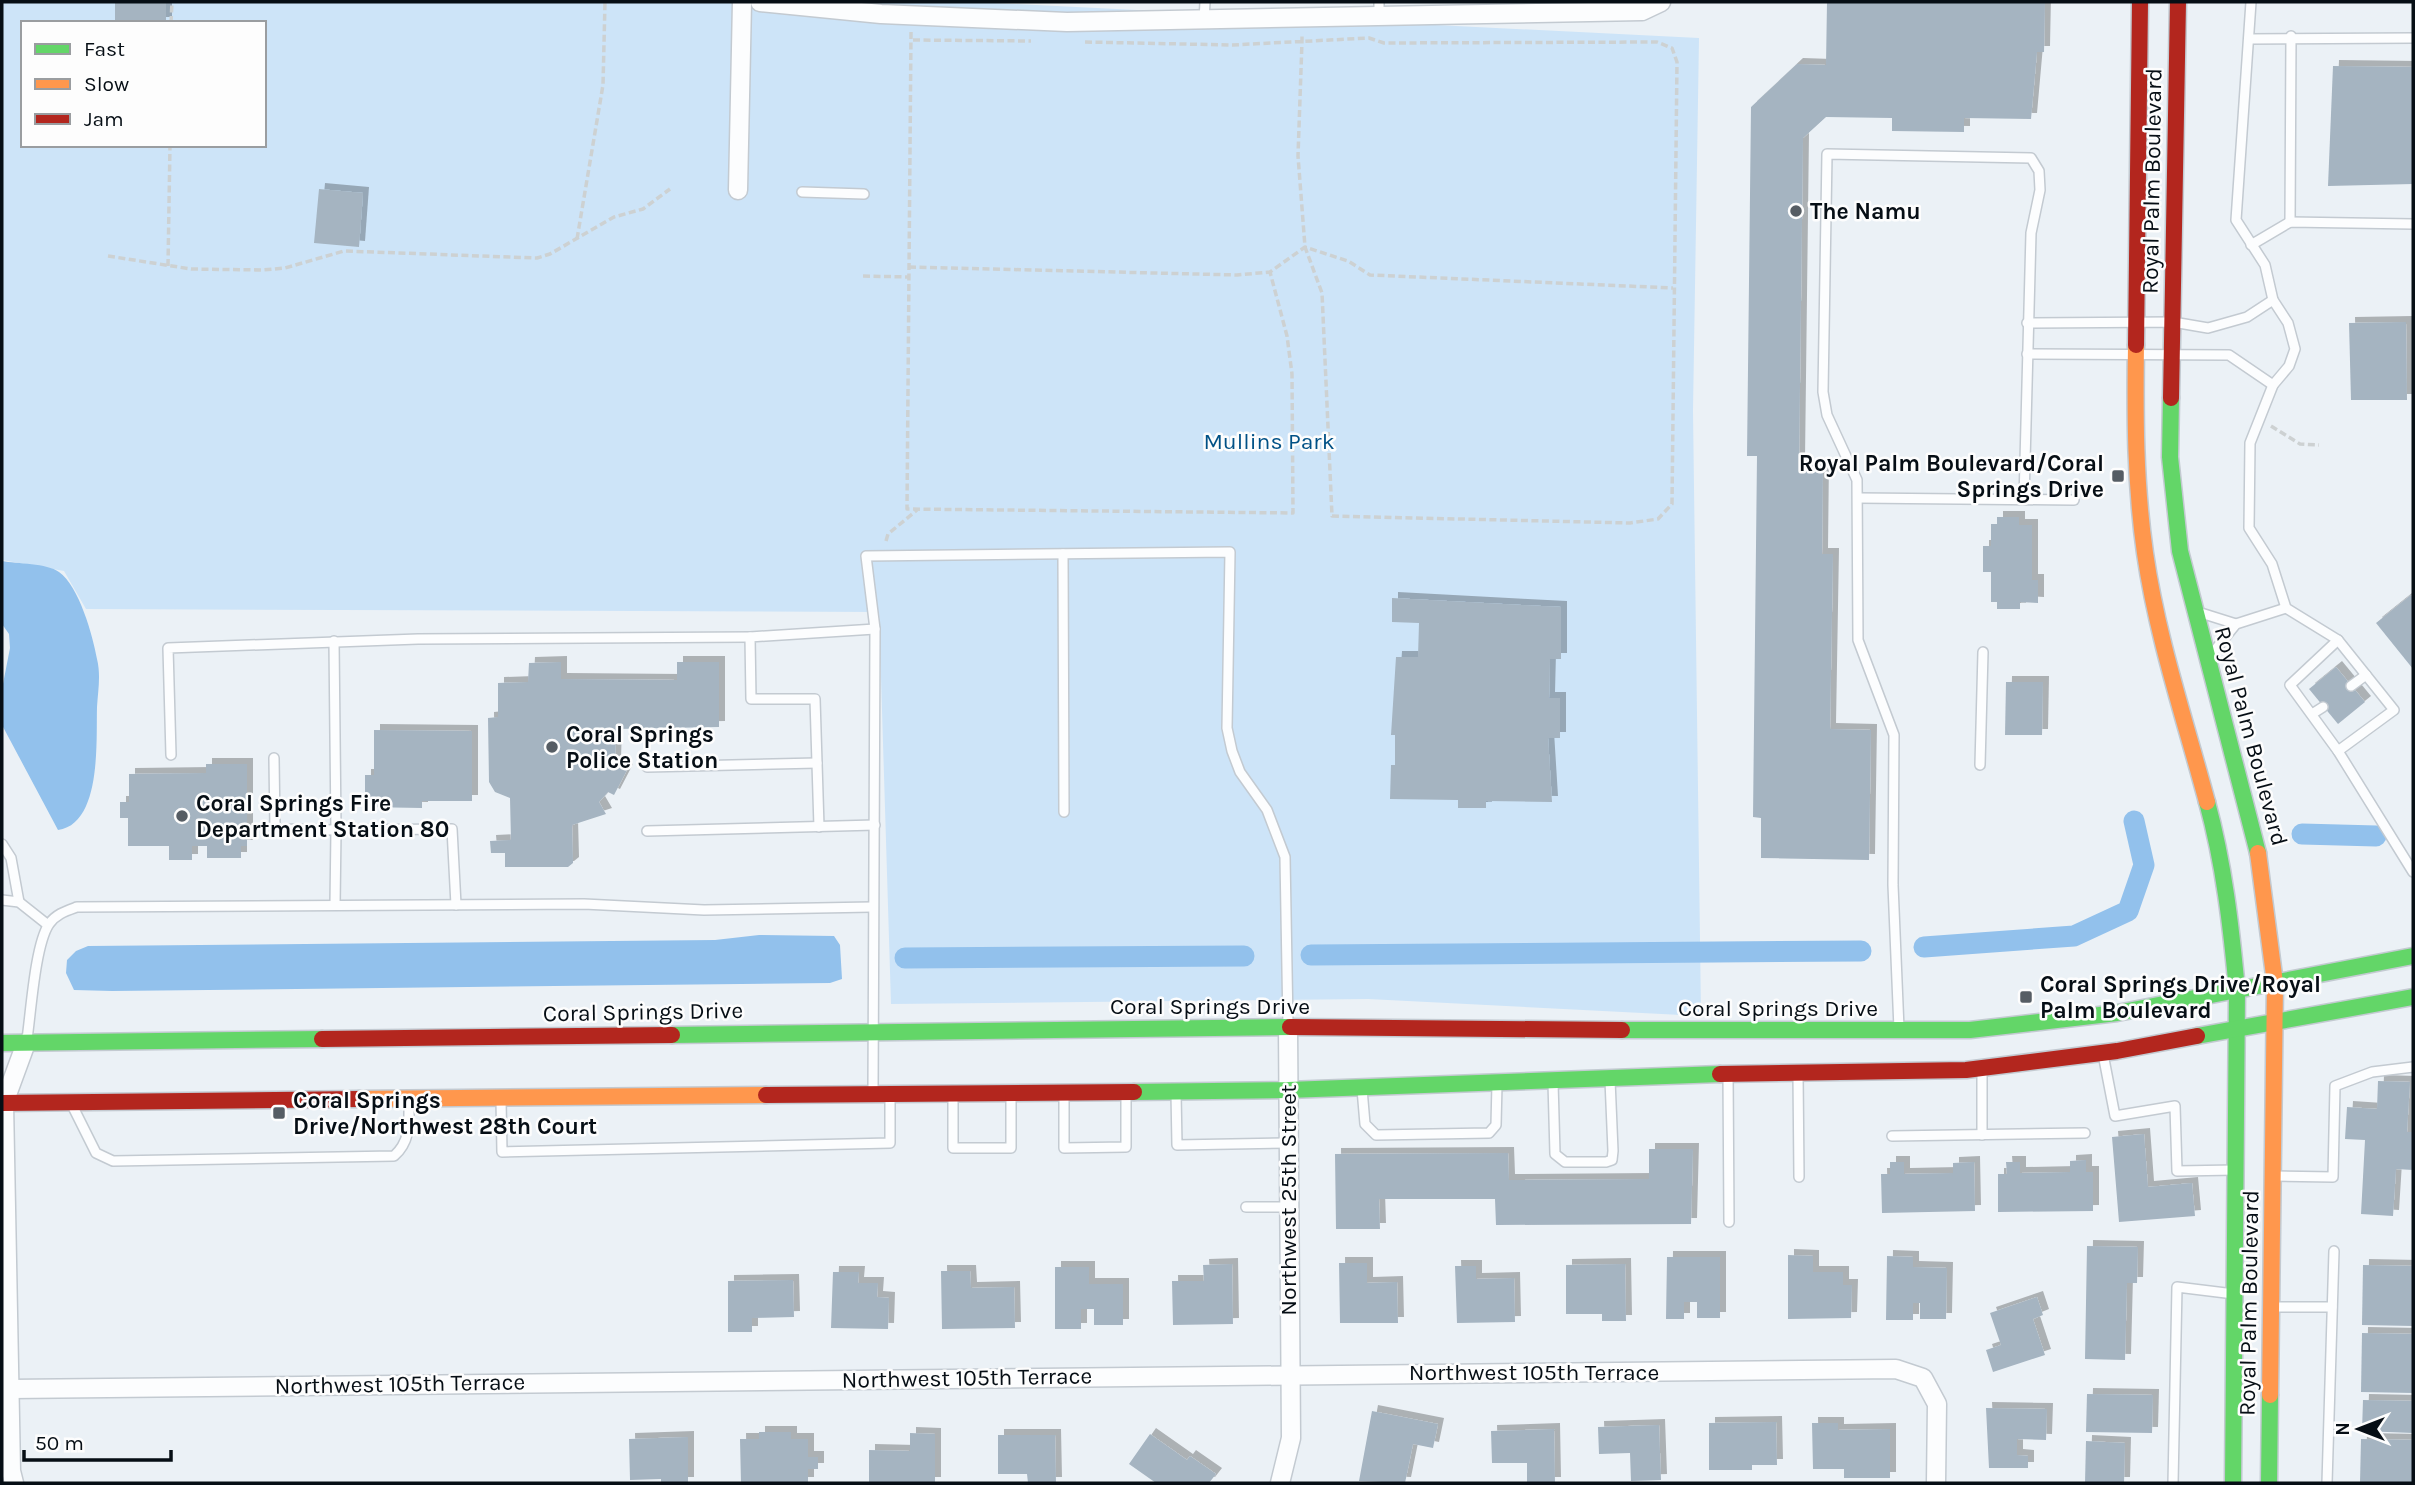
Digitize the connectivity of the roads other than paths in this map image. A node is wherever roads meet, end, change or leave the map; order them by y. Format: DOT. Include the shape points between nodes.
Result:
graph roads {
  1 [pos="743,2"];
  2 [pos="760,2"];
  3 [pos="1661,2"];
  4 [pos="2140,2"];
  5 [pos="2178,2"];
  6 [pos="2251,2"];
  7 [pos="1379,9"];
  8 [pos="1205,11"];
  9 [pos="2291,36"];
  10 [pos="2249,38"];
  11 [pos="2413,38"];
  12 [pos="738,190"];
  13 [pos="802,192"];
  14 [pos="864,194"];
  15 [pos="2290,222"];
  16 [pos="2413,224"];
  17 [pos="2251,245"];
  18 [pos="2273,300"];
  19 [pos="2173,322"];
  20 [pos="2028,323"];
  21 [pos="2136,323"];
  22 [pos="2027,354"];
  23 [pos="2136,356"];
  24 [pos="2172,357"];
  25 [pos="2273,384"];
  26 [pos="1859,498"];
  27 [pos="2024,500"];
  28 [pos="2074,500"];
  29 [pos="1063,554"];
  30 [pos="2286,608"];
  31 [pos="2195,611"];
  32 [pos="2236,624"];
  33 [pos="875,629"];
  34 [pos="750,637"];
  35 [pos="2338,640"];
  36 [pos="334,641"];
  37 [pos="1983,652"];
  38 [pos="2208,660"];
  39 [pos="2366,675"];
  40 [pos="2351,686"];
  41 [pos="2323,706"];
  42 [pos="2312,715"];
  43 [pos="2338,751"];
  44 [pos="171,755"];
  45 [pos="275,758"];
  46 [pos="817,763"];
  47 [pos="1980,765"];
  48 [pos="647,767"];
  49 [pos="1063,812"];
  50 [pos="874,825"];
  51 [pos="819,827"];
  52 [pos="336,830"];
  53 [pos="647,831"];
  54 [pos="2,844"];
  55 [pos="2413,872"];
  56 [pos="2,900"];
  57 [pos="19,902"];
  58 [pos="335,905"];
  59 [pos="456,905"];
  60 [pos="872,907"];
  61 [pos="48,925"];
  62 [pos="2413,956"];
  63 [pos="2275,983"];
  64 [pos="2237,990"];
  65 [pos="2413,997"];
  66 [pos="2275,1022"];
  67 [pos="1288,1027"];
  68 [pos="2239,1028"];
  69 [pos="1899,1031"];
  70 [pos="873,1032"];
  71 [pos="2,1043"];
  72 [pos="26,1043"];
  73 [pos="2102,1052"];
  74 [pos="1982,1068"];
  75 [pos="2413,1068"];
  76 [pos="1798,1071"];
  77 [pos="1728,1073"];
  78 [pos="1610,1078"];
  79 [pos="1553,1080"];
  80 [pos="1497,1082"];
  81 [pos="1362,1087"];
  82 [pos="1288,1090"];
  83 [pos="1126,1091"];
  84 [pos="1176,1091"];
  85 [pos="1065,1092"];
  86 [pos="953,1093"];
  87 [pos="1012,1093"];
  88 [pos="873,1094"];
  89 [pos="890,1094"];
  90 [pos="500,1098"];
  91 [pos="409,1099"];
  92 [pos="70,1102"];
  93 [pos="3,1103"];
  94 [pos="2085,1133"];
  95 [pos="1982,1135"];
  96 [pos="1892,1136"];
  97 [pos="1288,1143"];
  98 [pos="2237,1170"];
  99 [pos="2273,1176"];
  100 [pos="1799,1177"];
  101 [pos="1288,1206"];
  102 [pos="1246,1207"];
  103 [pos="1729,1222"];
  104 [pos="2334,1251"];
  105 [pos="2236,1294"];
  106 [pos="2272,1307"];
  107 [pos="2332,1307"];
  108 [pos="1290,1374"];
  109 [pos="10,1389"];
  110 [pos="14,1483"];
  111 [pos="1280,1483"];
  112 [pos="1936,1483"];
  113 [pos="2173,1483"];
  114 [pos="2233,1483"];
  115 [pos="2269,1483"];
  116 [pos="2327,1483"];
  1 -- 12 [label="street"];
  2 -- 8 [label="street" via="899,15 1067,22"];
  3 -- 7 [label="street" via="1642,11"];
  4 -- 21 [label="main road, Royal Palm Boulevard"];
  5 -- 19 [label="main road, Royal Palm Boulevard"];
  6 -- 10 [label="lane"];
  7 -- 8 [label="street" via="1303,18"];
  9 -- 10 [label="lane"];
  9 -- 11 [label="lane"];
  9 -- 15 [label="lane"];
  10 -- 17 [label="lane" via="2236,220"];
  13 -- 14 [label="lane"];
  15 -- 16 [label="lane"];
  15 -- 17 [label="lane"];
  17 -- 18 [label="lane" via="2265,265"];
  18 -- 19 [label="lane" via="2228,325 2208,328"];
  18 -- 25 [label="lane" via="2288,323 2295,349 2289,366"];
  19 -- 21 [label="lane"];
  19 -- 24 [label="main road, Royal Palm Boulevard"];
  20 -- 21 [label="lane"];
  20 -- 22 [label="lane"];
  20 -- 26 [label="lane" via="2031,233 2040,190 2039,171 2031,158 1827,154 1823,392 1827,415 1857,480"];
  21 -- 23 [label="main road, Royal Palm Boulevard"];
  22 -- 23 [label="lane"];
  22 -- 27 [label="lane"];
  23 -- 24 [label="lane"];
  23 -- 64 [label="main road, Royal Palm Boulevard" via="2135,460 2145,555 2219,846"];
  24 -- 25 [label="lane" via="2229,355"];
  24 -- 31 [label="main road, Royal Palm Boulevard" via="2170,457 2180,551"];
  25 -- 30 [label="lane" via="2250,443 2249,528 2272,564"];
  26 -- 27 [label="lane"];
  26 -- 69 [label="lane" via="1858,640 1894,735 1893,884"];
  27 -- 28 [label="lane"];
  29 -- 33 [label="lane" via="866,556"];
  29 -- 49 [label="lane"];
  29 -- 67 [label="lane" via="1230,552 1227,728 1240,772 1267,810 1285,857"];
  30 -- 32 [label="lane"];
  30 -- 35 [label="lane"];
  31 -- 32 [label="lane"];
  31 -- 38 [label="main road, Royal Palm Boulevard"];
  32 -- 38 [label="lane"];
  33 -- 34 [label="lane"];
  33 -- 50 [label="lane"];
  34 -- 36 [label="lane"];
  34 -- 46 [label="lane" via="751,699 815,699"];
  35 -- 39 [label="lane"];
  35 -- 42 [label="lane" via="2290,685"];
  36 -- 44 [label="lane" via="169,649"];
  36 -- 52 [label="lane"];
  37 -- 47 [label="lane"];
  38 -- 63 [label="main road, Royal Palm Boulevard" via="2256,838"];
  39 -- 40 [label="lane"];
  39 -- 43 [label="lane" via="2394,710"];
  41 -- 42 [label="lane"];
  42 -- 43 [label="lane"];
  43 -- 55 [label="lane"];
  45 -- 52 [label="lane" via="275,829"];
  46 -- 48 [label="lane"];
  46 -- 51 [label="lane"];
  50 -- 51 [label="lane"];
  50 -- 60 [label="lane"];
  51 -- 53 [label="lane"];
  52 -- 58 [label="lane"];
  52 -- 59 [label="lane" via="452,829"];
  54 -- 57 [label="lane" via="11,858"];
  56 -- 57 [label="lane"];
  57 -- 61 [label="lane"];
  58 -- 59 [label="lane"];
  58 -- 61 [label="lane" via="77,907 60,913"];
  59 -- 60 [label="lane" via="584,904 704,910"];
  60 -- 70 [label="lane"];
  61 -- 72 [label="lane" via="40,948"];
  62 -- 63 [label="main road, Coral Springs Drive"];
  63 -- 64 [label="main road, Coral Springs Drive"];
  63 -- 66 [label="main road, Royal Palm Boulevard"];
  64 -- 68 [label="main road, Royal Palm Boulevard"];
  64 -- 69 [label="main road, Coral Springs Drive" via="2117,1013 1970,1030"];
  65 -- 66 [label="main road"];
  66 -- 68 [label="main road"];
  66 -- 99 [label="main road, Royal Palm Boulevard"];
  67 -- 69 [label="main road, Coral Springs Drive"];
  67 -- 70 [label="main road, Coral Springs Drive"];
  67 -- 82 [label="street, Northwest 25th Street"];
  68 -- 73 [label="main road"];
  68 -- 98 [label="main road, Royal Palm Boulevard"];
  70 -- 72 [label="main road, Coral Springs Drive"];
  70 -- 88 [label="lane"];
  71 -- 72 [label="main road, Coral Springs Drive"];
  72 -- 93 [label="street"];
  73 -- 74 [label="main road"];
  73 -- 98 [label="lane" via="2115,1116 2175,1106 2177,1171"];
  74 -- 76 [label="main road"];
  74 -- 95 [label="lane"];
  75 -- 99 [label="lane" via="2372,1072 2336,1086 2333,1177"];
  76 -- 77 [label="main road"];
  76 -- 100 [label="lane"];
  77 -- 78 [label="main road"];
  77 -- 103 [label="lane"];
  78 -- 79 [label="main road"];
  78 -- 79 [label="lane" via="1613,1151 1612,1160 1606,1162 1565,1162 1555,1154"];
  79 -- 80 [label="main road"];
  80 -- 81 [label="main road"];
  80 -- 81 [label="lane" via="1496,1125 1489,1133 1376,1135 1365,1124"];
  81 -- 82 [label="main road"];
  82 -- 84 [label="main road"];
  82 -- 97 [label="street, Northwest 25th Street"];
  83 -- 84 [label="main road"];
  83 -- 85 [label="main road"];
  83 -- 85 [label="lane" via="1126,1147 1065,1148"];
  84 -- 97 [label="lane" via="1177,1145"];
  85 -- 87 [label="main road"];
  86 -- 87 [label="main road"];
  86 -- 87 [label="lane" via="953,1148 1011,1148"];
  86 -- 89 [label="main road"];
  88 -- 89 [label="main road"];
  88 -- 90 [label="main road"];
  89 -- 90 [label="lane" via="890,1143 502,1152"];
  90 -- 91 [label="main road"];
  91 -- 92 [label="main road"];
  91 -- 92 [label="lane" via="408,1135 404,1148 394,1156 114,1161 96,1153"];
  92 -- 93 [label="main road"];
  93 -- 109 [label="street"];
  94 -- 95 [label="lane"];
  95 -- 96 [label="lane"];
  97 -- 101 [label="street, Northwest 25th Street"];
  98 -- 105 [label="main road, Royal Palm Boulevard"];
  99 -- 106 [label="main road, Royal Palm Boulevard"];
  101 -- 102 [label="lane"];
  101 -- 108 [label="street, Northwest 25th Street"];
  104 -- 107 [label="lane"];
  105 -- 113 [label="lane" via="2177,1287"];
  105 -- 114 [label="main road, Royal Palm Boulevard"];
  106 -- 107 [label="lane"];
  106 -- 115 [label="main road, Royal Palm Boulevard"];
  107 -- 116 [label="lane"];
  108 -- 109 [label="street, Northwest 105th Terrace"];
  108 -- 111 [label="street, Northwest 25th Street" via="1291,1438"];
  108 -- 112 [label="street, Northwest 105th Terrace" via="1896,1369 1923,1378 1937,1404"];
  109 -- 110 [label="street"];
}
